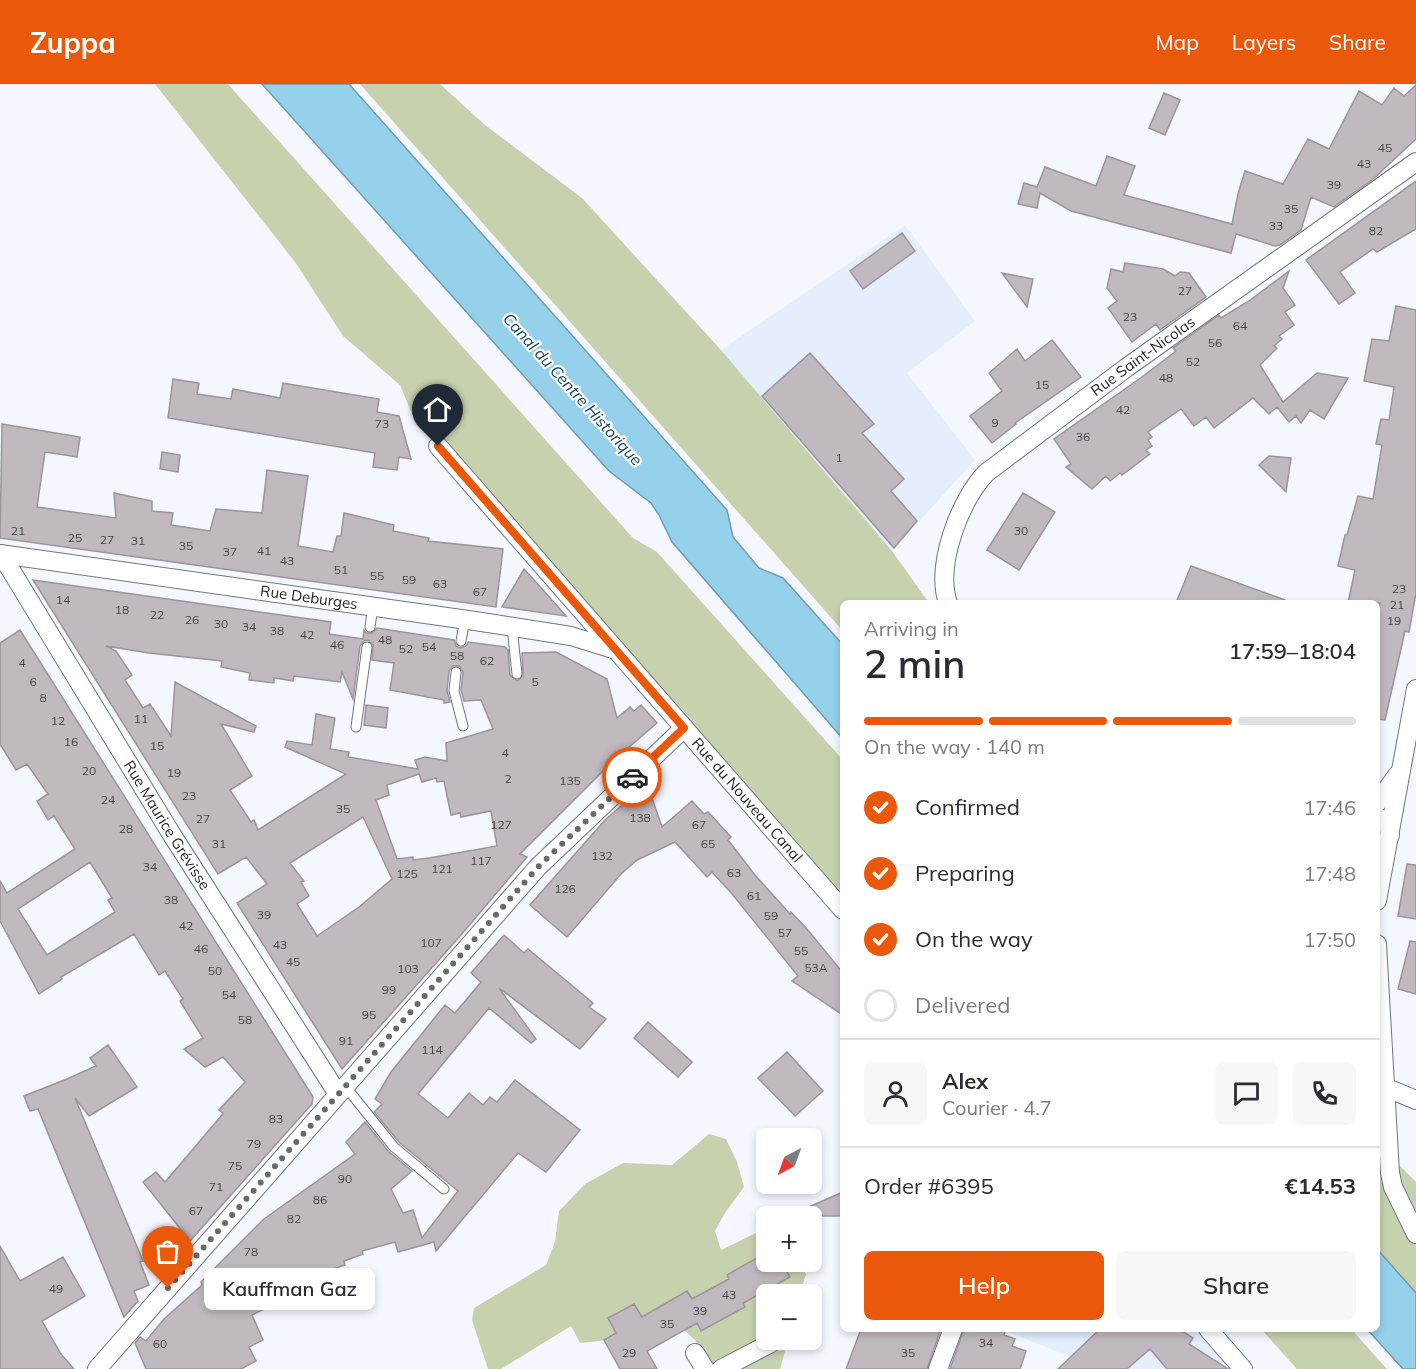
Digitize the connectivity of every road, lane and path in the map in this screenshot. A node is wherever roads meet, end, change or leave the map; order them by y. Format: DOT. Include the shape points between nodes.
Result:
graph roads {
  1 [pos="1416,162"];
  2 [pos="438,446"];
  3 [pos="1,554"];
  4 [pos="948,600"];
  5 [pos="373,606"];
  6 [pos="465,619"];
  7 [pos="370,627"];
  8 [pos="512,627"];
  9 [pos="462,641"];
  10 [pos="367,647"];
  11 [pos="616,650"];
  12 [pos="456,672"];
  13 [pos="517,674"];
  14 [pos="1416,688"];
  15 [pos="463,726"];
  16 [pos="356,727"];
  17 [pos="684,728"];
  18 [pos="1402,767"];
  19 [pos="1380,799"];
  20 [pos="1380,819"];
  21 [pos="1384,839"];
  22 [pos="1380,874"];
  23 [pos="840,907"];
  24 [pos="1380,992"];
  25 [pos="1386,1088"];
  26 [pos="341,1090"];
  27 [pos="1416,1101"];
  28 [pos="444,1189"];
  29 [pos="1416,1234"];
  30 [pos="952,1332"];
  31 [pos="1211,1332"];
  32 [pos="758,1350"];
  33 [pos="695,1353"];
  34 [pos="100,1368"];
  35 [pos="705,1369"];
  36 [pos="721,1369"];
  37 [pos="938,1369"];
  38 [pos="1243,1369"];
  1 -- 4 [label="street, Rue Saint-Nicolas" via="1126,368 986,473 969,495 952,535 945,583"];
  2 -- 11 [label="street, Rue du Nouveau Canal"];
  3 -- 5 [label="street, Rue Deburges"];
  3 -- 26 [label="street, Rue Maurice Grévisse" via="172,835"];
  5 -- 6 [label="street, Rue Deburges"];
  5 -- 7 [label="lane"];
  6 -- 8 [label="street, Rue Deburges"];
  6 -- 9 [label="lane"];
  8 -- 11 [label="street, Rue Deburges" via="571,636"];
  8 -- 13 [label="lane"];
  10 -- 16 [label="lane"];
  11 -- 17 [label="street, Rue du Nouveau Canal"];
  12 -- 15 [label="lane" via="453,691"];
  14 -- 18 [label="street"];
  17 -- 23 [label="street, Rue du Nouveau Canal"];
  17 -- 26 [label="street" via="538,867"];
  18 -- 19 [label="street"];
  18 -- 21 [label="street"];
  20 -- 21 [label="street" via="1388,825"];
  21 -- 22 [label="street"];
  24 -- 25 [label="street"];
  25 -- 27 [label="street"];
  25 -- 29 [label="street" via="1390,1173"];
  26 -- 28 [label="lane" via="394,1147"];
  26 -- 34 [label="street"];
  30 -- 37 [label="street"];
  31 -- 38 [label="street"];
  32 -- 36 [label="street"];
  33 -- 35 [label="street"];
}
